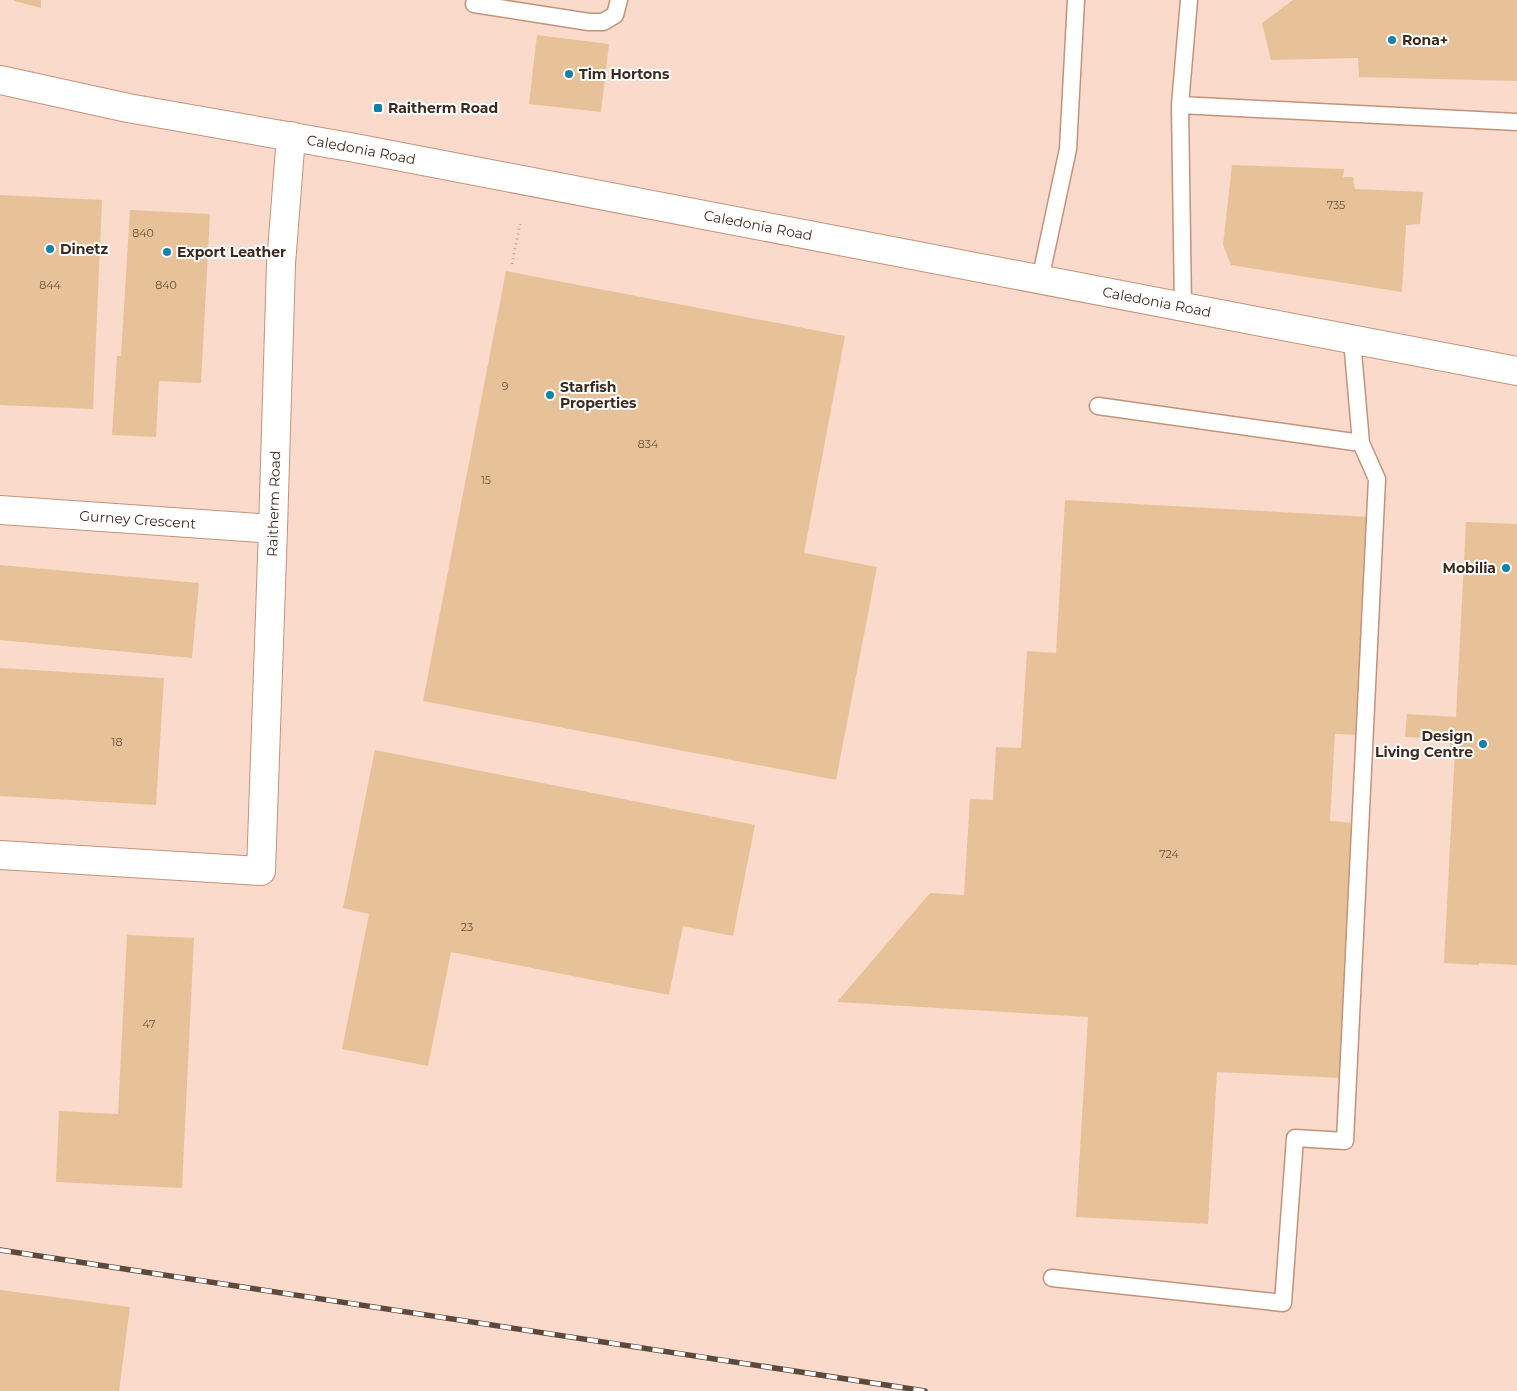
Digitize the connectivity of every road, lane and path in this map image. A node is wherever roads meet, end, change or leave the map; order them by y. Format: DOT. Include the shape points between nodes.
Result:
graph roads {
  1 [pos="620,0"];
  2 [pos="1076,0"];
  3 [pos="1189,0"];
  4 [pos="474,4"];
  5 [pos="0,80"];
  6 [pos="1180,105"];
  7 [pos="1517,122"];
  8 [pos="291,136"];
  9 [pos="520,224"];
  10 [pos="512,264"];
  11 [pos="1040,280"];
  12 [pos="1183,307"];
  13 [pos="1352,340"];
  14 [pos="1517,371"];
  15 [pos="1098,406"];
  16 [pos="1362,443"];
  17 [pos="0,510"];
  18 [pos="273,528"];
  19 [pos="0,855"];
  20 [pos="1052,1278"];
  1 -- 4 [label="lane" via="615,15 603,22"];
  2 -- 11 [label="lane" via="1068,149"];
  3 -- 6 [label="lane"];
  5 -- 8 [label="street, Caledonia Road" via="128,108"];
  6 -- 7 [label="lane"];
  6 -- 12 [label="lane"];
  8 -- 11 [label="street, Caledonia Road"];
  8 -- 18 [label="street, Raitherm Road" via="281,264"];
  9 -- 10 [label="path"];
  11 -- 12 [label="street, Caledonia Road"];
  12 -- 13 [label="street, Caledonia Road"];
  13 -- 14 [label="street, Caledonia Road"];
  13 -- 16 [label="lane"];
  15 -- 16 [label="lane"];
  16 -- 20 [label="lane" via="1377,479 1345,1141 1295,1138 1283,1303"];
  17 -- 18 [label="street, Gurney Crescent"];
  18 -- 19 [label="street, Raitherm Road" via="260,871"];
}
